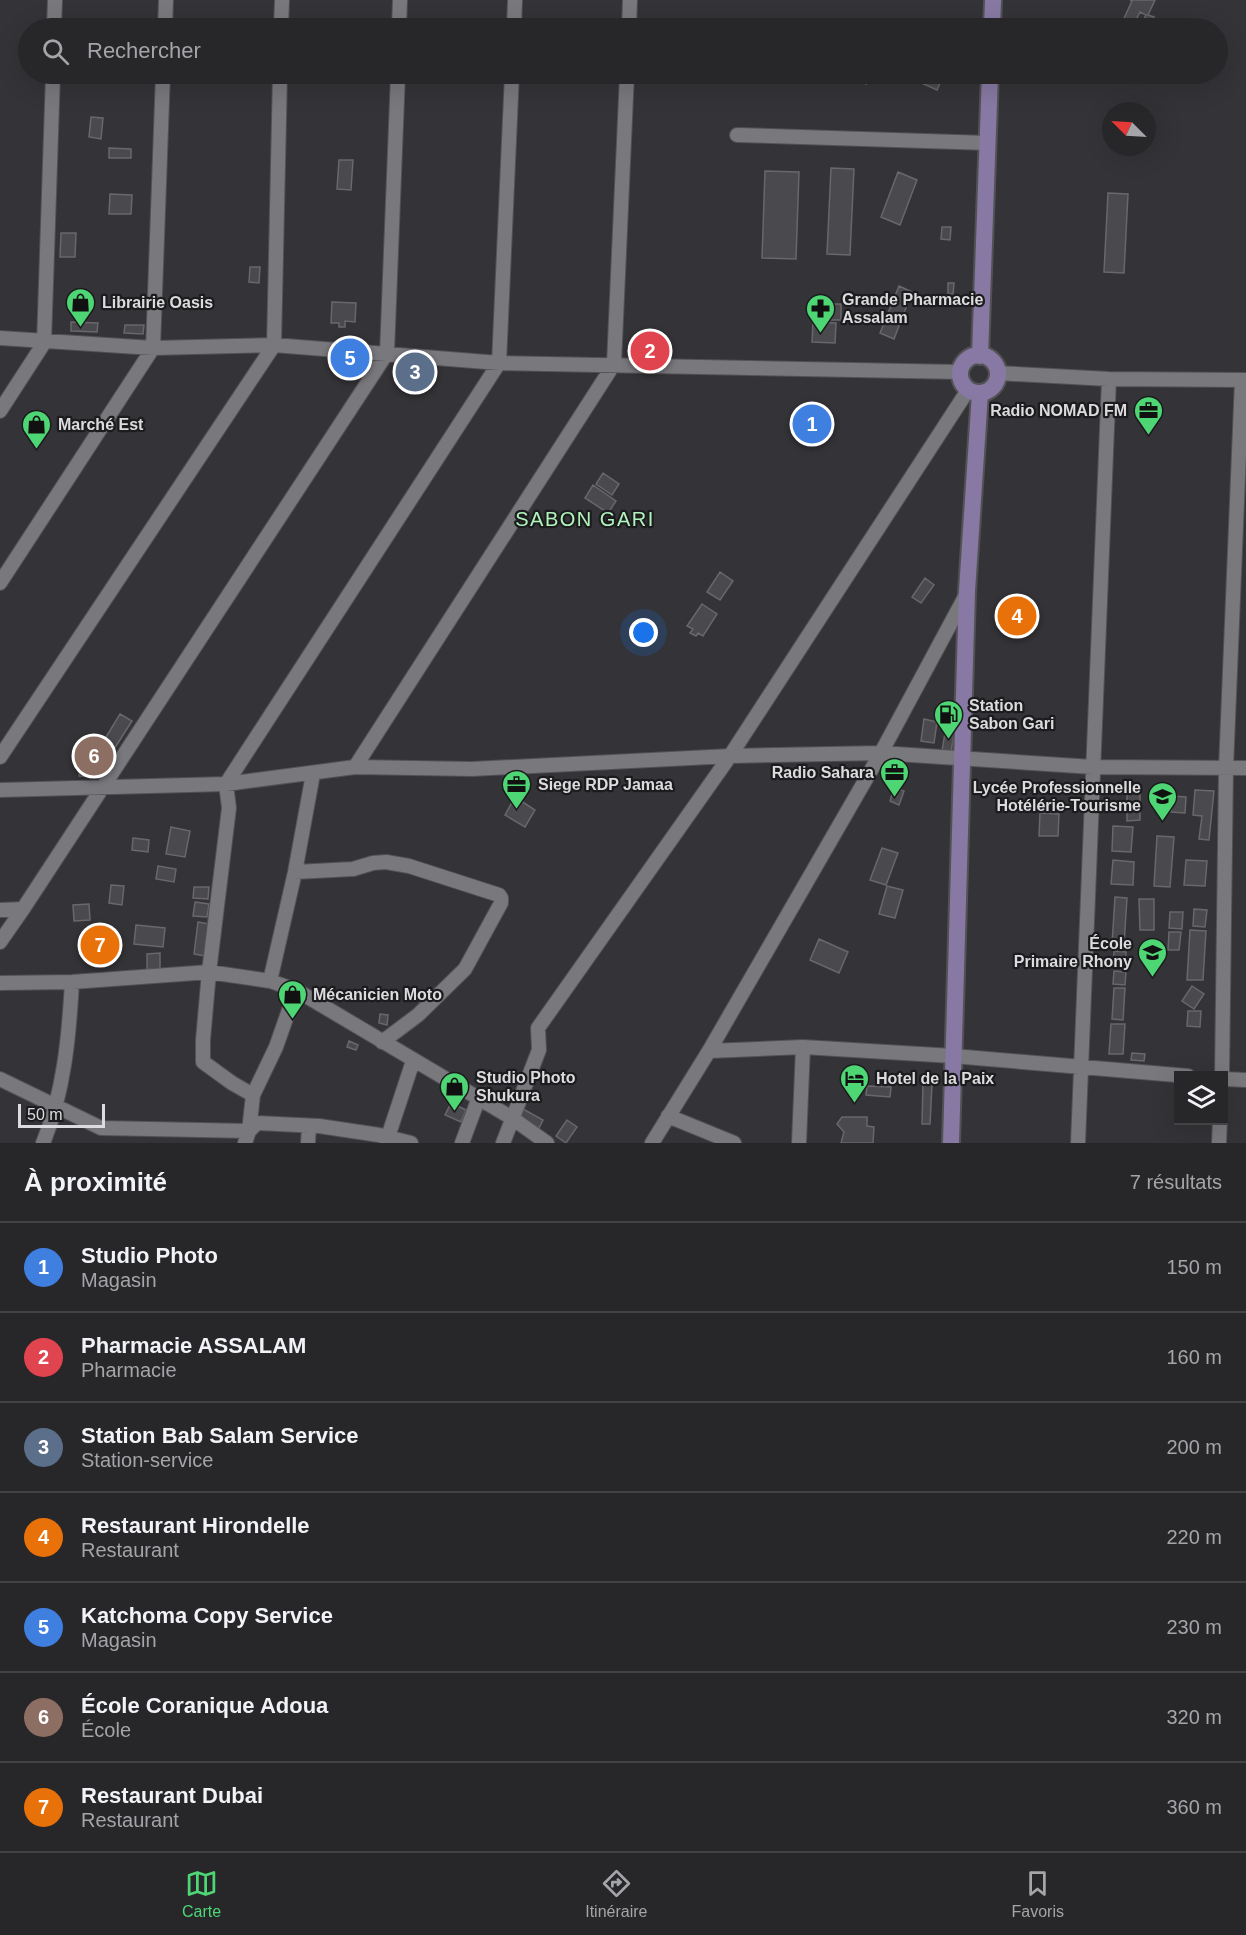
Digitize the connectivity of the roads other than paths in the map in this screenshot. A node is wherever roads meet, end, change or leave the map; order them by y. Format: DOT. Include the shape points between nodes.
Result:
graph roads {
  1 [pos="55,0"];
  2 [pos="166,0"];
  3 [pos="282,0"];
  4 [pos="400,0"];
  5 [pos="515,0"];
  6 [pos="630,0"];
  7 [pos="993,0"];
  8 [pos="54,18"];
  9 [pos="165,18"];
  10 [pos="281,18"];
  11 [pos="399,18"];
  12 [pos="514,18"];
  13 [pos="629,18"];
  14 [pos="992,18"];
  15 [pos="53,84"];
  16 [pos="163,84"];
  17 [pos="280,84"];
  18 [pos="398,84"];
  19 [pos="512,84"];
  20 [pos="627,84"];
  21 [pos="990,84"];
  22 [pos="737,135"];
  23 [pos="988,143"];
  24 [pos="0,338"];
  25 [pos="44,343"];
  26 [pos="274,345"];
  27 [pos="153,348"];
  28 [pos="387,352"];
  29 [pos="980,356"];
  30 [pos="499,363"];
  31 [pos="615,364"];
  32 [pos="960,372"];
  33 [pos="998,373"];
  34 [pos="1110,379"];
  35 [pos="1244,380"];
  36 [pos="974,391"];
  37 [pos="0,411"];
  38 [pos="0,583"];
  39 [pos="967,591"];
  40 [pos="880,753"];
  41 [pos="730,756"];
  42 [pos="0,757"];
  43 [pos="962,759"];
  44 [pos="354,767"];
  45 [pos="1093,767"];
  46 [pos="1226,768"];
  47 [pos="1246,768"];
  48 [pos="313,774"];
  49 [pos="226,784"];
  50 [pos="102,787"];
  51 [pos="0,790"];
  52 [pos="295,872"];
  53 [pos="23,909"];
  54 [pos="0,910"];
  55 [pos="0,942"];
  56 [pos="209,972"];
  57 [pos="270,981"];
  58 [pos="72,982"];
  59 [pos="0,983"];
  60 [pos="296,990"];
  61 [pos="382,1042"];
  62 [pos="802,1047"];
  63 [pos="709,1051"];
  64 [pos="953,1056"];
  65 [pos="413,1061"];
  66 [pos="1082,1066"];
  67 [pos="1222,1071"];
  68 [pos="1174,1075"];
  69 [pos="0,1078"];
  70 [pos="1228,1078"];
  71 [pos="1246,1080"];
  72 [pos="254,1095"];
  73 [pos="478,1100"];
  74 [pos="56,1105"];
  75 [pos="668,1116"];
  76 [pos="512,1118"];
  77 [pos="1220,1125"];
  78 [pos="309,1126"];
  79 [pos="100,1128"];
  80 [pos="247,1137"];
  81 [pos="387,1140"];
  82 [pos="44,1143"];
  83 [pos="98,1143"];
  84 [pos="308,1143"];
  85 [pos="411,1143"];
  86 [pos="462,1143"];
  87 [pos="503,1143"];
  88 [pos="547,1143"];
  89 [pos="652,1143"];
  90 [pos="734,1143"];
  91 [pos="799,1143"];
  92 [pos="951,1143"];
  93 [pos="1078,1143"];
  94 [pos="1219,1143"];
  1 -- 8 [label="street"];
  2 -- 9 [label="street"];
  3 -- 10 [label="street"];
  4 -- 11 [label="street"];
  5 -- 12 [label="street"];
  6 -- 13 [label="street"];
  7 -- 14 [label="main road"];
  15 -- 25 [label="street"];
  16 -- 27 [label="street"];
  17 -- 26 [label="street"];
  18 -- 28 [label="street"];
  19 -- 30 [label="street"];
  20 -- 31 [label="street"];
  21 -- 23 [label="main road"];
  22 -- 23 [label="street"];
  23 -- 29 [label="main road"];
  24 -- 25 [label="street"];
  25 -- 27 [label="street"];
  25 -- 37 [label="street"];
  26 -- 27 [label="street"];
  26 -- 28 [label="street"];
  26 -- 42 [label="street"];
  27 -- 38 [label="street"];
  28 -- 30 [label="street"];
  28 -- 50 [label="street"];
  29 -- 32 [label="main road" via="969,358"];
  29 -- 33 [label="main road" via="994,363"];
  30 -- 31 [label="street"];
  30 -- 49 [label="street"];
  31 -- 32 [label="street"];
  31 -- 44 [label="street"];
  32 -- 36 [label="main road" via="962,382"];
  33 -- 34 [label="street"];
  33 -- 36 [label="main road" via="995,384 986,392"];
  34 -- 35 [label="street"];
  34 -- 45 [label="street"];
  35 -- 46 [label="street"];
  36 -- 39 [label="main road"];
  36 -- 41 [label="street"];
  39 -- 40 [label="street"];
  39 -- 43 [label="main road"];
  40 -- 41 [label="street"];
  40 -- 43 [label="street"];
  40 -- 63 [label="street"];
  41 -- 44 [label="street" via="472,769"];
  41 -- 76 [label="street" via="538,1028 539,1050"];
  43 -- 45 [label="street"];
  43 -- 64 [label="main road"];
  44 -- 48 [label="street"];
  45 -- 46 [label="street"];
  45 -- 66 [label="street"];
  46 -- 47 [label="street"];
  46 -- 67 [label="street"];
  48 -- 49 [label="street"];
  48 -- 52 [label="street"];
  49 -- 50 [label="street"];
  49 -- 56 [label="street" via="230,808"];
  50 -- 51 [label="street"];
  50 -- 53 [label="street"];
  52 -- 57 [label="street"];
  52 -- 61 [label="street" via="353,869 387,862 501,898 465,969 418,1015"];
  53 -- 54 [label="street"];
  53 -- 55 [label="street"];
  56 -- 57 [label="street"];
  56 -- 58 [label="street"];
  56 -- 72 [label="street" via="204,1062"];
  57 -- 60 [label="street"];
  58 -- 59 [label="street"];
  58 -- 74 [label="street"];
  60 -- 61 [label="street"];
  60 -- 72 [label="street"];
  61 -- 65 [label="street"];
  62 -- 63 [label="street"];
  62 -- 64 [label="street"];
  62 -- 91 [label="street"];
  63 -- 75 [label="street"];
  64 -- 66 [label="street"];
  64 -- 92 [label="main road"];
  65 -- 73 [label="street"];
  65 -- 81 [label="street"];
  66 -- 68 [label="street"];
  66 -- 93 [label="street"];
  69 -- 74 [label="street"];
  70 -- 71 [label="street"];
  72 -- 80 [label="street"];
  73 -- 76 [label="street"];
  73 -- 86 [label="street"];
  74 -- 79 [label="street"];
  74 -- 82 [label="street"];
  75 -- 89 [label="street"];
  75 -- 90 [label="street"];
  76 -- 87 [label="street"];
  76 -- 88 [label="street"];
  77 -- 94 [label="street"];
  78 -- 80 [label="street" via="257,1123"];
  78 -- 81 [label="street"];
  78 -- 84 [label="street"];
  79 -- 80 [label="street"];
  79 -- 83 [label="street"];
  81 -- 85 [label="street"];
}
